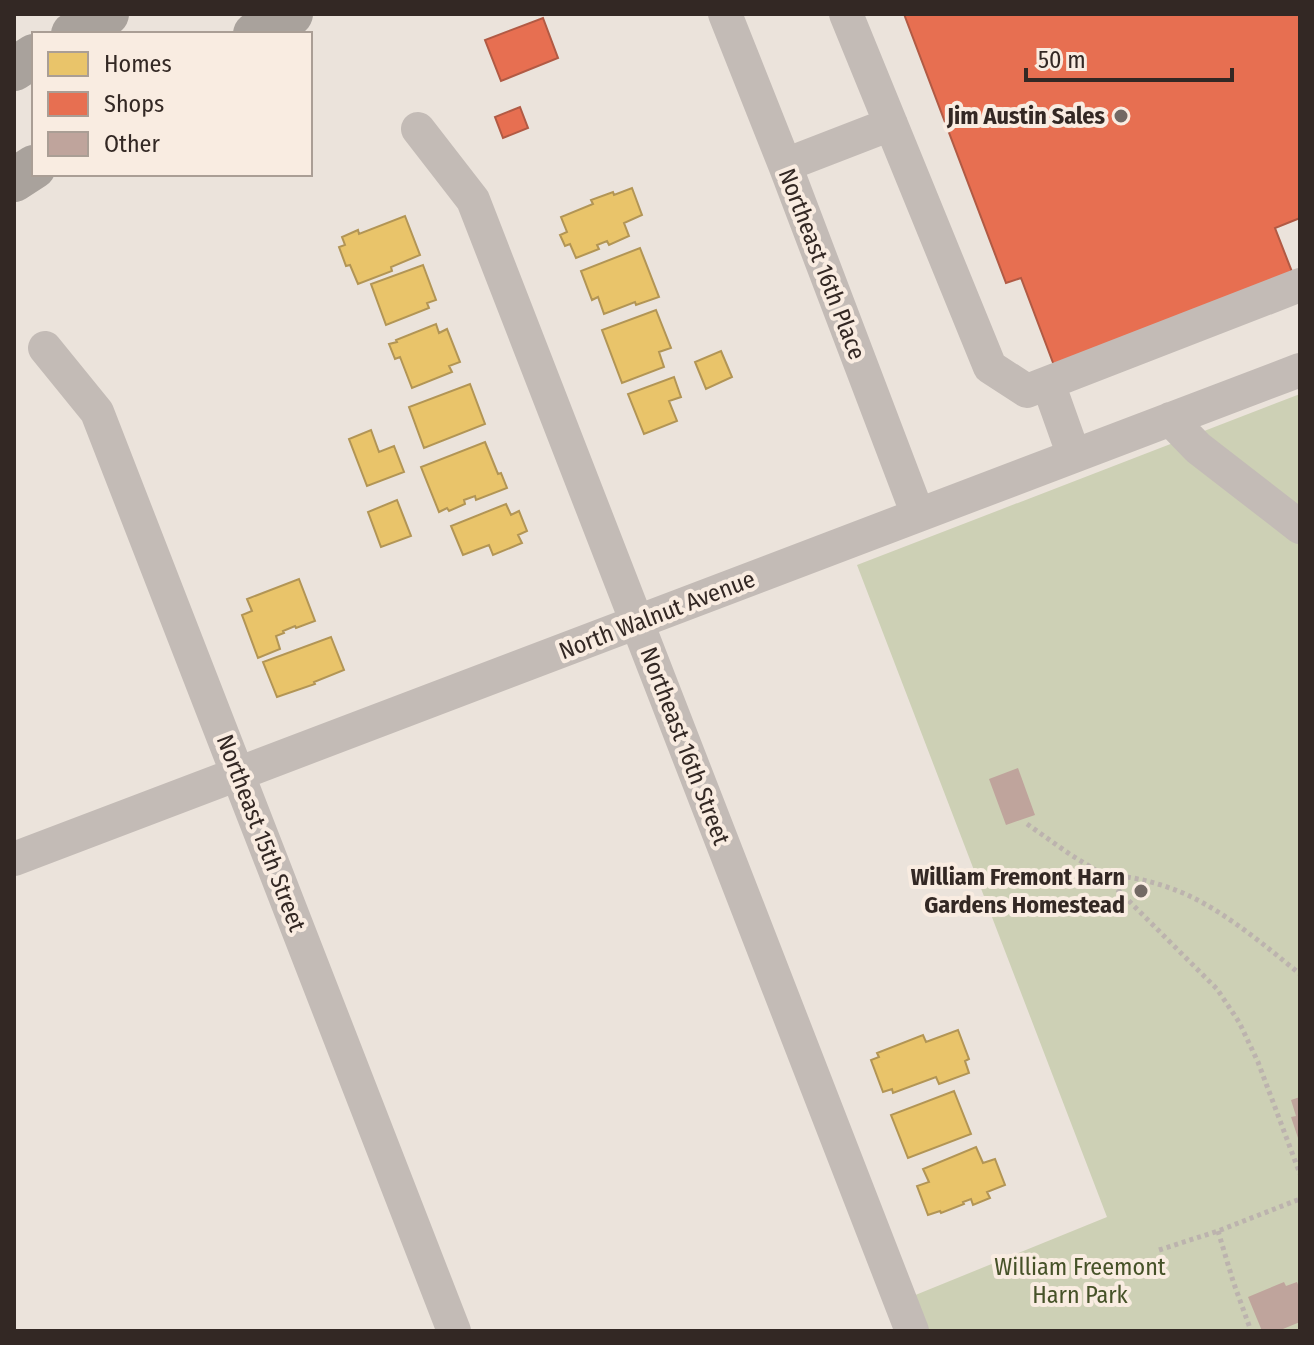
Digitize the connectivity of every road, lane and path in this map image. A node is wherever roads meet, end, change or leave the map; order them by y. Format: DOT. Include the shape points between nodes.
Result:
graph roads {
  1 [pos="107,14"];
  2 [pos="291,14"];
  3 [pos="725,14"];
  4 [pos="846,14"];
  5 [pos="76,32"];
  6 [pos="259,32"];
  7 [pos="32,57"];
  8 [pos="14,69"];
  9 [pos="891,124"];
  10 [pos="418,129"];
  11 [pos="785,165"];
  12 [pos="32,168"];
  13 [pos="14,180"];
  14 [pos="1300,285"];
  15 [pos="45,348"];
  16 [pos="1300,370"];
  17 [pos="1048,383"];
  18 [pos="1170,419"];
  19 [pos="1074,456"];
  20 [pos="918,515"];
  21 [pos="1300,527"];
  22 [pos="637,623"];
  23 [pos="238,773"];
  24 [pos="1027,824"];
  25 [pos="14,859"];
  26 [pos="1102,874"];
  27 [pos="1300,974"];
  28 [pos="1300,1174"];
  29 [pos="1300,1199"];
  30 [pos="1218,1231"];
  31 [pos="1159,1250"];
  32 [pos="454,1331"];
  33 [pos="912,1331"];
  34 [pos="1251,1331"];
  1 -- 5 [label="highway"];
  2 -- 6 [label="highway"];
  3 -- 11 [label="street, Northeast 16th Place"];
  4 -- 9 [label="street"];
  7 -- 8 [label="highway"];
  9 -- 11 [label="street"];
  9 -- 17 [label="street" via="990,367 1027,391"];
  10 -- 22 [label="street, Northeast 16th Street" via="473,200"];
  11 -- 20 [label="street, Northeast 16th Place"];
  12 -- 13 [label="highway"];
  14 -- 17 [label="street"];
  15 -- 23 [label="street, Northeast 15th Street" via="97,412"];
  16 -- 18 [label="street, North Walnut Avenue"];
  17 -- 19 [label="street"];
  18 -- 19 [label="street, North Walnut Avenue"];
  18 -- 21 [label="street" via="1198,448"];
  19 -- 20 [label="street, North Walnut Avenue"];
  20 -- 22 [label="street, North Walnut Avenue"];
  22 -- 23 [label="street, North Walnut Avenue"];
  22 -- 33 [label="street, Northeast 16th Street"];
  23 -- 25 [label="street, North Walnut Avenue"];
  23 -- 32 [label="street, Northeast 15th Street"];
  24 -- 26 [label="path"];
  26 -- 27 [label="path" via="1173,888 1214,910"];
  26 -- 28 [label="path" via="1217,989 1239,1022"];
  29 -- 30 [label="path"];
  30 -- 31 [label="path"];
  30 -- 34 [label="path"];
}
